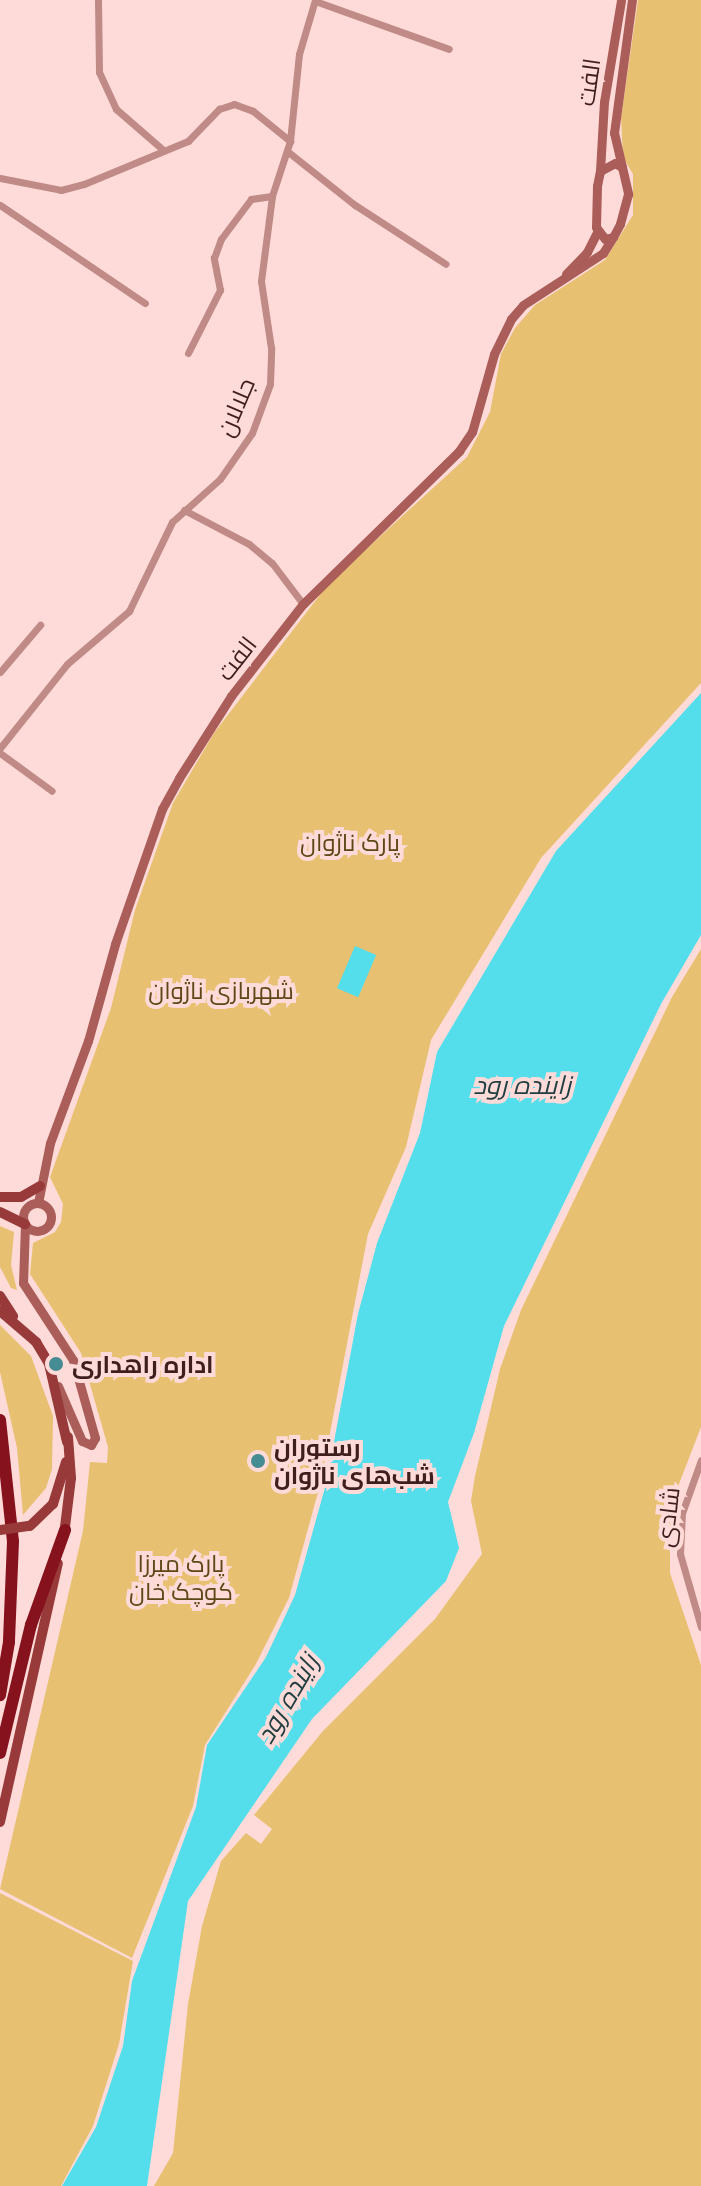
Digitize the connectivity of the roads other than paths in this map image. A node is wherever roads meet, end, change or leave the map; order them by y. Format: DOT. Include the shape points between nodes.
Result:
graph roads {
  1 [pos="98,0"];
  2 [pos="315,0"];
  3 [pos="621,0"];
  4 [pos="632,0"];
  5 [pos="449,49"];
  6 [pos="290,141"];
  7 [pos="601,143"];
  8 [pos="615,144"];
  9 [pos="161,148"];
  10 [pos="287,151"];
  11 [pos="622,167"];
  12 [pos="600,171"];
  13 [pos="0,178"];
  14 [pos="272,196"];
  15 [pos="0,205"];
  16 [pos="597,230"];
  17 [pos="613,237"];
  18 [pos="446,264"];
  19 [pos="550,285"];
  20 [pos="145,303"];
  21 [pos="188,353"];
  22 [pos="184,510"];
  23 [pos="303,604"];
  24 [pos="40,625"];
  25 [pos="0,672"];
  26 [pos="0,749"];
  27 [pos="52,791"];
  28 [pos="40,1186"];
  29 [pos="0,1197"];
  30 [pos="38,1203"];
  31 [pos="0,1212"];
  32 [pos="25,1224"];
  33 [pos="0,1296"];
  34 [pos="1,1311"];
  35 [pos="18,1324"];
  36 [pos="58,1386"];
  37 [pos="0,1420"];
  38 [pos="68,1437"];
  39 [pos="701,1460"];
  40 [pos="0,1530"];
  41 [pos="65,1530"];
  42 [pos="701,1627"];
  43 [pos="0,1695"];
  44 [pos="0,1753"];
  45 [pos="0,1822"];
  1 -- 9 [label="street" via="99,72 116,109"];
  2 -- 5 [label="street"];
  2 -- 6 [label="street, جلالان" via="299,54"];
  3 -- 7 [label="street, الفت"];
  4 -- 8 [label="street, الفت"];
  6 -- 9 [label="street" via="253,111 234,104 219,109 188,141"];
  6 -- 10 [label="street, جلالان"];
  7 -- 8 [label="street" via="609,151"];
  7 -- 12 [label="street, الفت"];
  8 -- 11 [label="street, الفت"];
  9 -- 13 [label="street" via="129,168 61,190"];
  10 -- 14 [label="street, جلالان"];
  10 -- 18 [label="street" via="355,205"];
  11 -- 12 [label="street" via="610,163"];
  11 -- 17 [label="street, الفت" via="628,194"];
  12 -- 16 [label="street, الفت"];
  14 -- 21 [label="street" via="251,199 221,239 214,258 220,290"];
  14 -- 22 [label="street, جلالان" via="261,281 270,384 252,433 220,479"];
  15 -- 20 [label="street"];
  16 -- 17 [label="street" via="605,239"];
  16 -- 19 [label="street" via="587,252"];
  17 -- 19 [label="street, الفت" via="586,265"];
  19 -- 23 [label="street, الفت" via="523,305 502,334 479,415 459,451"];
  22 -- 23 [label="street" via="249,544 272,563"];
  22 -- 26 [label="street, جلالان" via="172,522 129,611 67,664"];
  23 -- 28 [label="street, الفت" via="231,696 162,809"];
  24 -- 25 [label="street"];
  26 -- 27 [label="street"];
  28 -- 29 [label="main road" via="21,1197"];
  28 -- 30 [label="street, الفت"];
  30 -- 32 [label="street" via="25,1211"];
  30 -- 32 [label="street" via="50,1211 49,1225 36,1231"];
  31 -- 32 [label="main road"];
  32 -- 36 [label="street" via="23,1283 73,1360 95,1438 91,1445 83,1442"];
  33 -- 35 [label="main road"];
  34 -- 35 [label="main road"];
  35 -- 36 [label="main road" via="36,1342"];
  36 -- 38 [label="main road"];
  37 -- 43 [label="highway" via="13,1541 9,1642"];
  38 -- 40 [label="main road, bridge" via="53,1504 30,1526"];
  38 -- 41 [label="main road" via="71,1478"];
  39 -- 42 [label="street, شادی" via="682,1513 680,1554"];
  41 -- 44 [label="highway" via="31,1625"];
  41 -- 45 [label="main road"];
}
